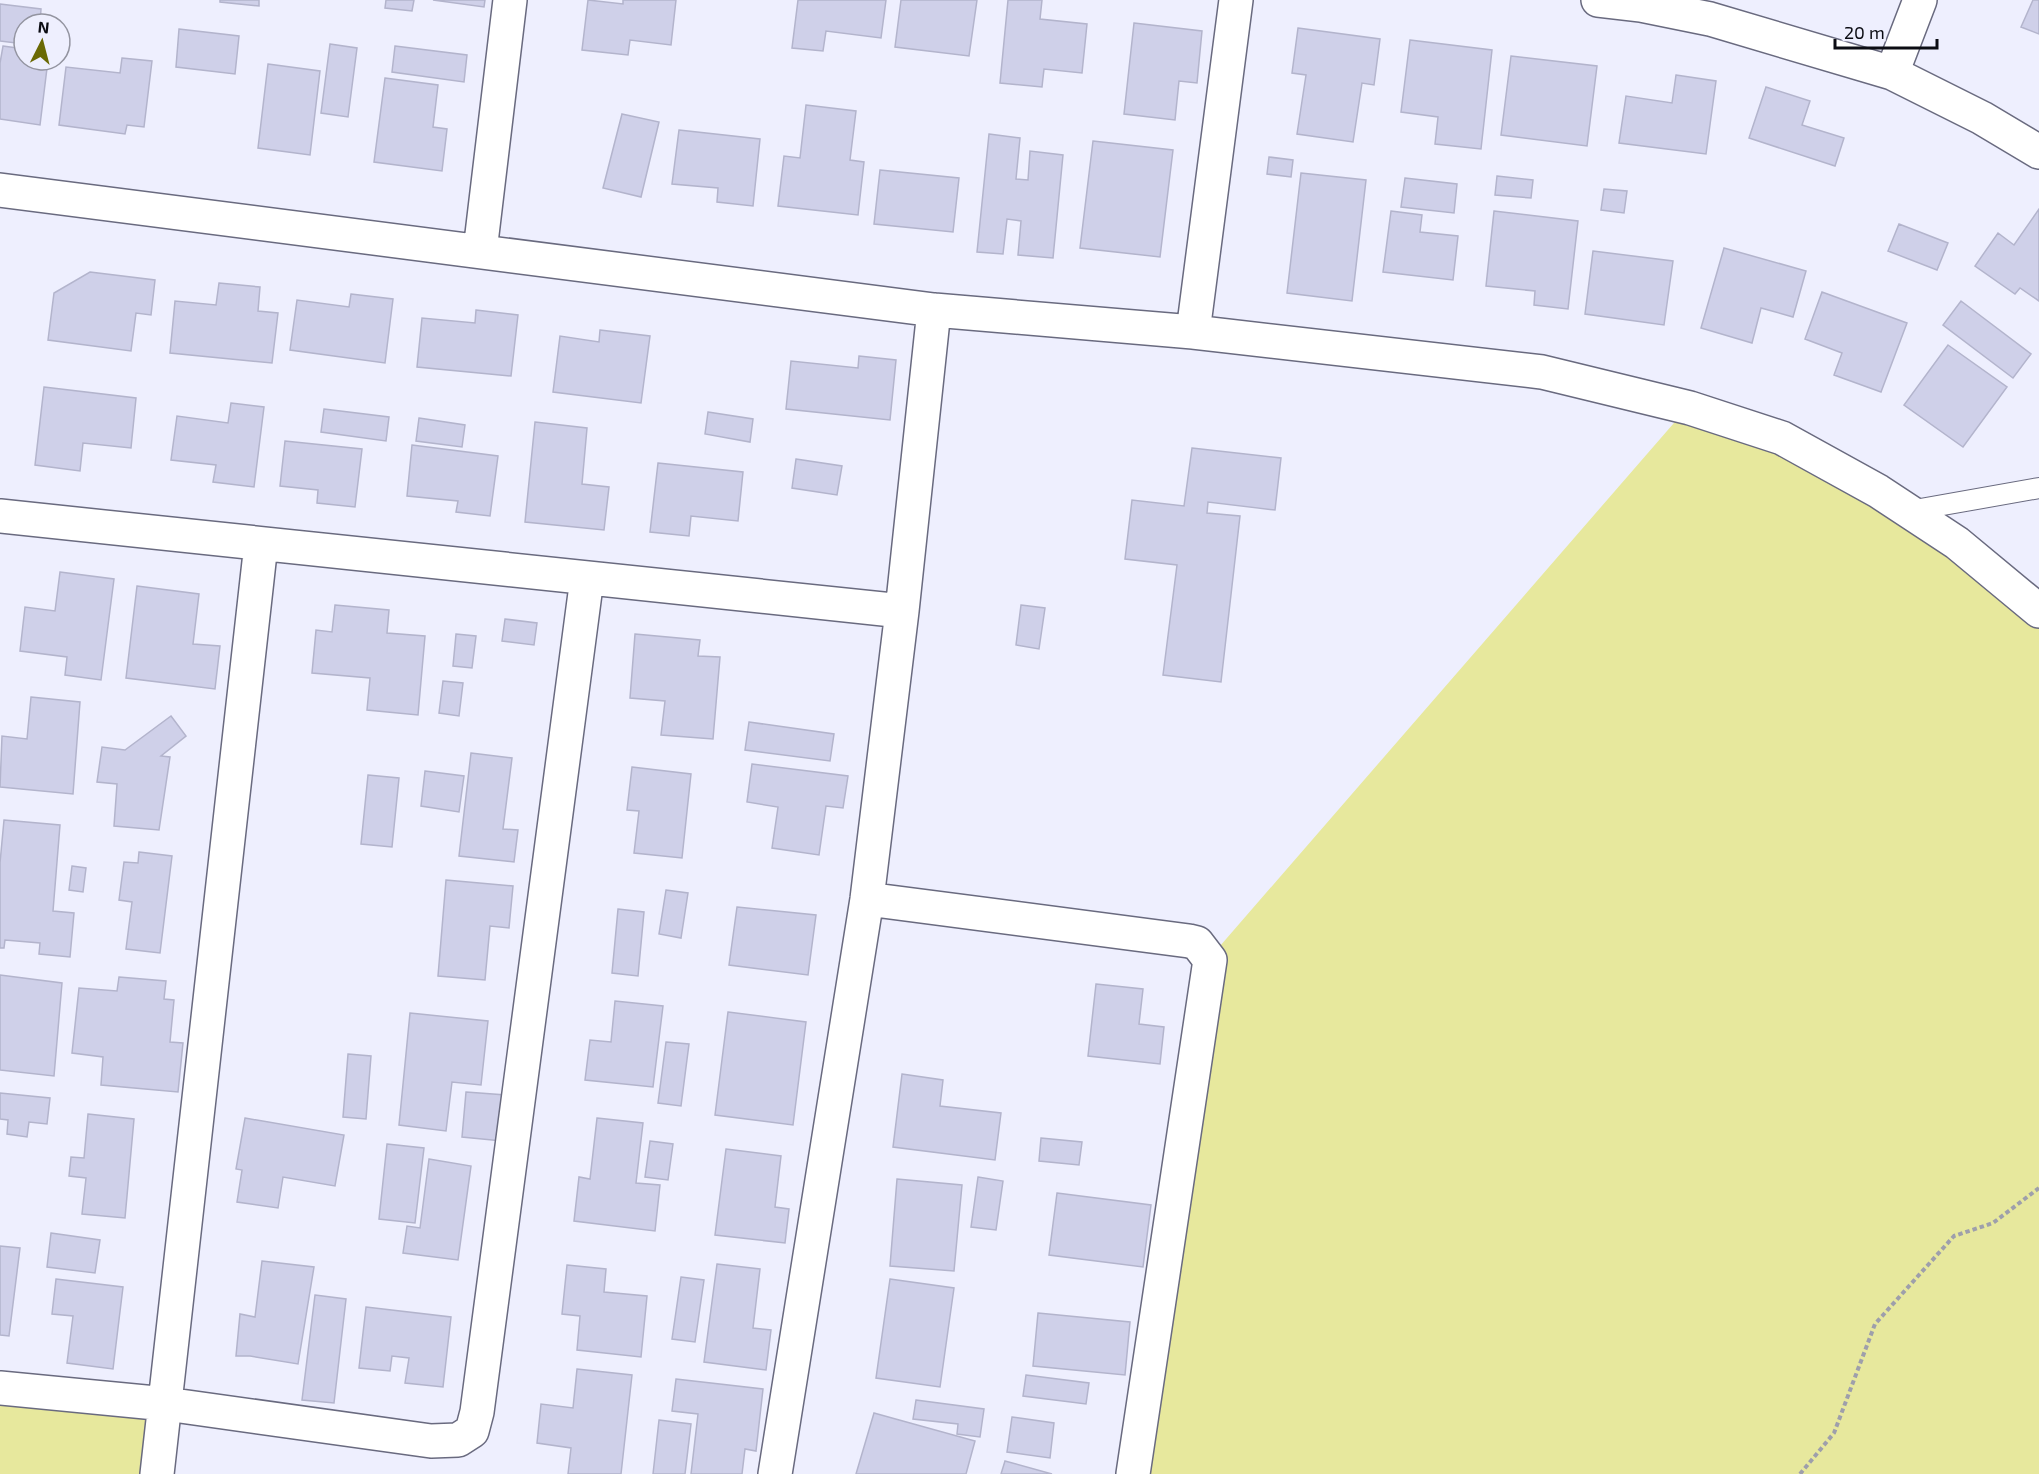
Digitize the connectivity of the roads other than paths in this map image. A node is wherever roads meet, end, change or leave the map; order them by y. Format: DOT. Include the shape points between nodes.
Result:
graph roads {
  1 [pos="510,0"];
  2 [pos="1236,0"];
  3 [pos="1598,0"];
  4 [pos="1920,0"];
  5 [pos="1892,73"];
  6 [pos="2039,152"];
  7 [pos="0,190"];
  8 [pos="480,251"];
  9 [pos="934,310"];
  10 [pos="1193,332"];
  11 [pos="2039,488"];
  12 [pos="1909,511"];
  13 [pos="0,516"];
  14 [pos="261,544"];
  15 [pos="587,578"];
  16 [pos="902,611"];
  17 [pos="2039,611"];
  18 [pos="867,899"];
  19 [pos="0,1388"];
  20 [pos="166,1404"];
  21 [pos="157,1474"];
  22 [pos="775,1474"];
  23 [pos="1133,1474"];
  1 -- 8 [label="street"];
  2 -- 10 [label="street"];
  3 -- 5 [label="street" via="1710,19"];
  4 -- 5 [label="street"];
  5 -- 6 [label="street"];
  7 -- 8 [label="street"];
  8 -- 9 [label="street"];
  9 -- 10 [label="street"];
  9 -- 16 [label="street"];
  10 -- 12 [label="street" via="1542,372 1678,405 1782,438"];
  11 -- 12 [label="lane"];
  12 -- 17 [label="street" via="1957,543"];
  13 -- 14 [label="street"];
  14 -- 15 [label="street"];
  14 -- 20 [label="street"];
  15 -- 16 [label="street"];
  15 -- 20 [label="street" via="472,1431 458,1440 431,1441"];
  16 -- 18 [label="street"];
  18 -- 22 [label="street"];
  18 -- 23 [label="street" via="1189,941 1197,943 1210,960"];
  19 -- 20 [label="street"];
  20 -- 21 [label="street"];
}
